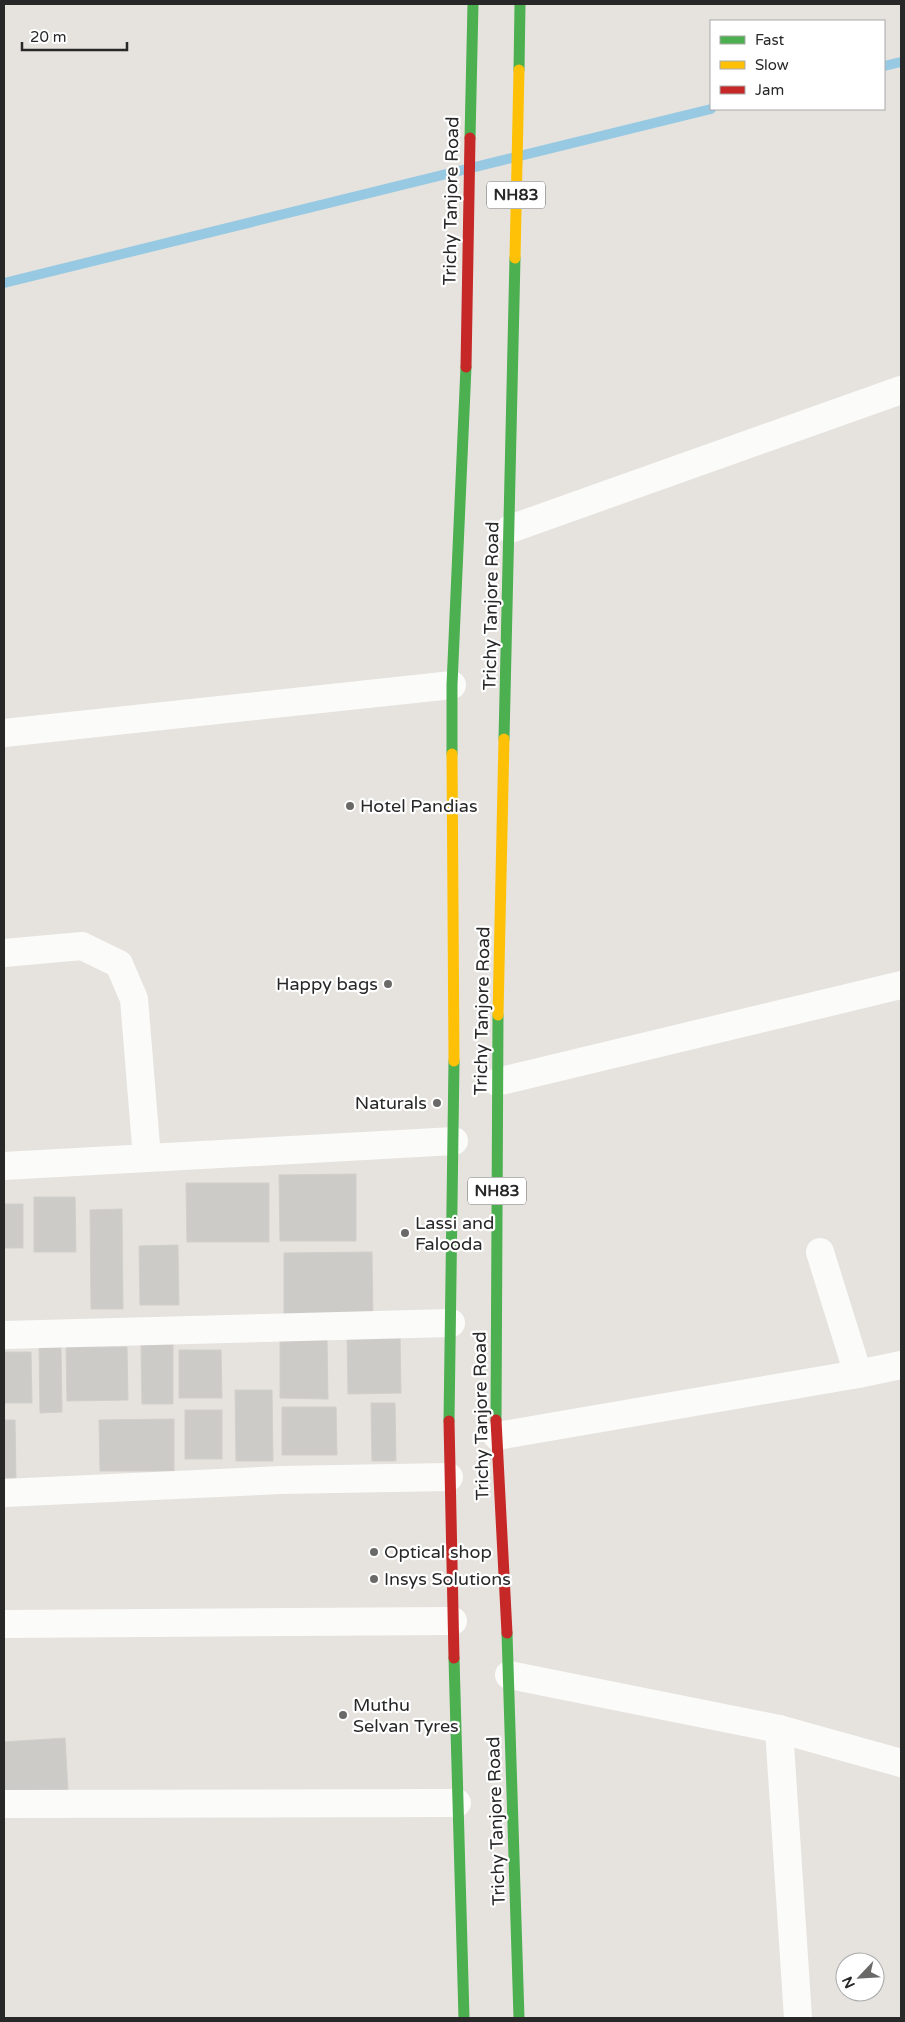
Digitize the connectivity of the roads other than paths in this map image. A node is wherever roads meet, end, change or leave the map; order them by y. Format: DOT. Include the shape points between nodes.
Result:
graph roads {
  1 [pos="473,4"];
  2 [pos="520,4"];
  3 [pos="901,390"];
  4 [pos="510,529"];
  5 [pos="452,684"];
  6 [pos="4,733"];
  7 [pos="4,953"];
  8 [pos="901,985"];
  9 [pos="497,1082"];
  10 [pos="454,1141"];
  11 [pos="147,1158"];
  12 [pos="4,1166"];
  13 [pos="820,1252"];
  14 [pos="451,1323"];
  15 [pos="4,1335"];
  16 [pos="901,1364"];
  17 [pos="858,1374"];
  18 [pos="497,1436"];
  19 [pos="449,1476"];
  20 [pos="4,1493"];
  21 [pos="453,1621"];
  22 [pos="4,1624"];
  23 [pos="509,1675"];
  24 [pos="779,1729"];
  25 [pos="901,1763"];
  26 [pos="458,1803"];
  27 [pos="4,1804"];
  28 [pos="464,2018"];
  29 [pos="518,2018"];
  30 [pos="798,2018"];
  1 -- 5 [label="highway, Trichy Tanjore Road / NH83" via="466,374"];
  2 -- 4 [label="highway, Trichy Tanjore Road / NH83"];
  3 -- 4 [label="street"];
  4 -- 9 [label="highway, Trichy Tanjore Road / NH83"];
  5 -- 6 [label="street"];
  5 -- 10 [label="highway, Trichy Tanjore Road / NH83"];
  7 -- 11 [label="street" via="82,946 119,964 134,999"];
  8 -- 9 [label="street"];
  9 -- 18 [label="highway, Trichy Tanjore Road / NH83"];
  10 -- 11 [label="street"];
  10 -- 14 [label="highway, Trichy Tanjore Road / NH83"];
  11 -- 12 [label="street"];
  13 -- 17 [label="street"];
  14 -- 15 [label="street"];
  14 -- 19 [label="highway, Trichy Tanjore Road / NH83"];
  16 -- 17 [label="street"];
  17 -- 18 [label="street"];
  18 -- 23 [label="highway, Trichy Tanjore Road / NH83"];
  19 -- 20 [label="street"];
  19 -- 21 [label="highway, Trichy Tanjore Road / NH83"];
  21 -- 22 [label="street"];
  21 -- 26 [label="highway, Trichy Tanjore Road / NH83"];
  23 -- 24 [label="street"];
  23 -- 29 [label="highway, Trichy Tanjore Road / NH83"];
  24 -- 25 [label="street"];
  24 -- 30 [label="street"];
  26 -- 27 [label="street"];
  26 -- 28 [label="highway, Trichy Tanjore Road / NH83"];
}
